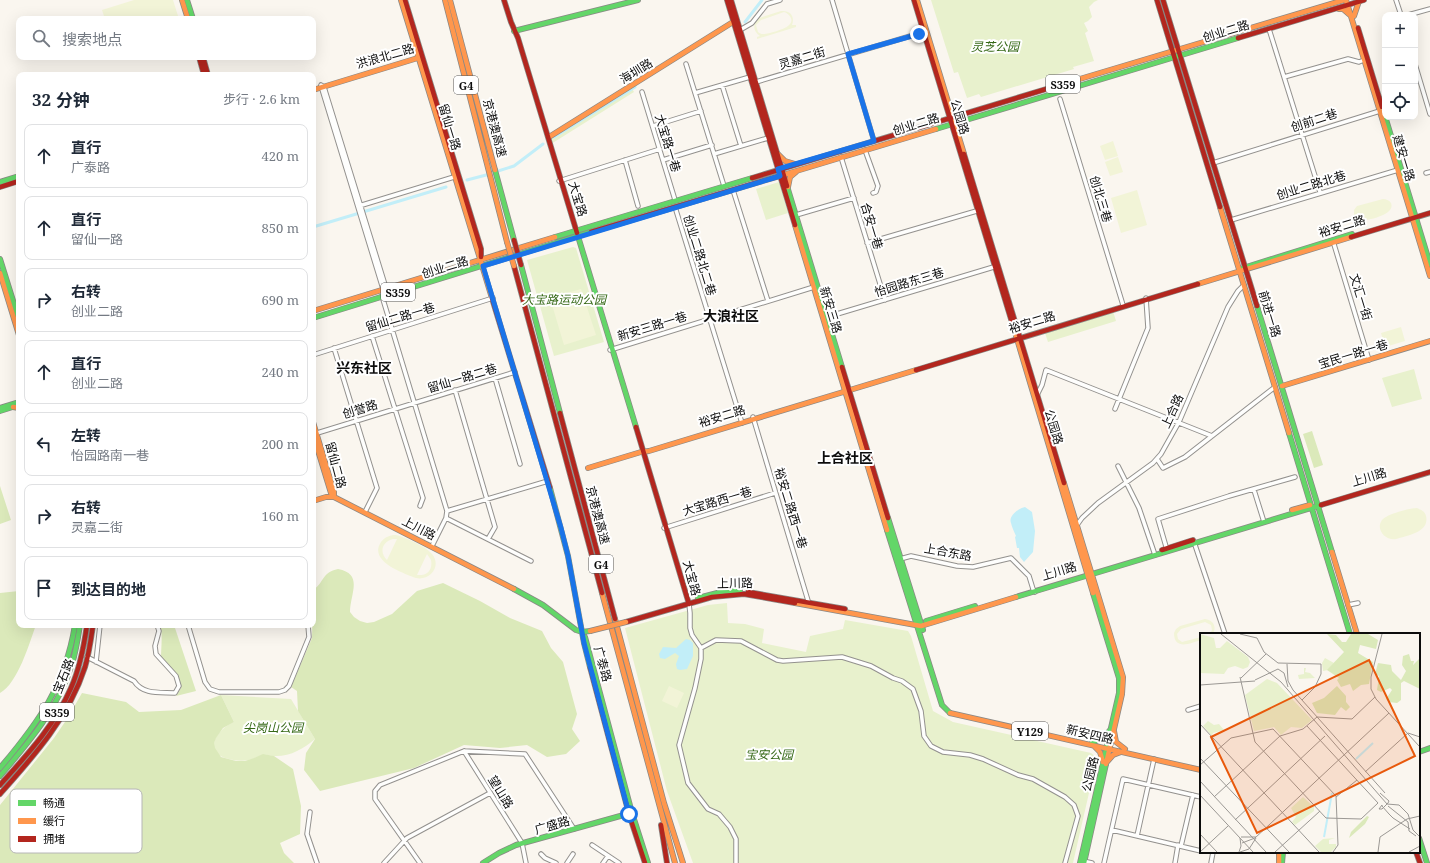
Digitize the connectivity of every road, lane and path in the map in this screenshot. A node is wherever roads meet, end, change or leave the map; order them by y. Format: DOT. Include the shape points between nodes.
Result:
graph roads {
  1 [pos="182,0"];
  2 [pos="187,0"];
  3 [pos="401,0"];
  4 [pos="405,0"];
  5 [pos="444,0"];
  6 [pos="450,0"];
  7 [pos="504,0"];
  8 [pos="638,0"];
  9 [pos="727,0"];
  10 [pos="731,0"];
  11 [pos="780,0"];
  12 [pos="832,0"];
  13 [pos="914,0"];
  14 [pos="917,0"];
  15 [pos="1396,0"];
  16 [pos="1362,1"];
  17 [pos="1158,2"];
  18 [pos="1164,2"];
  19 [pos="1332,2"];
  20 [pos="1347,2"];
  21 [pos="1336,8"];
  22 [pos="1430,9"];
  23 [pos="1399,12"];
  24 [pos="1418,12"];
  25 [pos="187,16"];
  26 [pos="192,16"];
  27 [pos="1352,16"];
  28 [pos="734,22"];
  29 [pos="1269,29"];
  30 [pos="740,30"];
  31 [pos="514,31"];
  32 [pos="924,32"];
  33 [pos="1178,49"];
  34 [pos="1173,51"];
  35 [pos="848,54"];
  36 [pos="1180,55"];
  37 [pos="419,56"];
  38 [pos="1174,57"];
  39 [pos="200,60"];
  40 [pos="204,60"];
  41 [pos="1364,60"];
  42 [pos="408,61"];
  43 [pos="686,64"];
  44 [pos="421,68"];
  45 [pos="203,72"];
  46 [pos="207,72"];
  47 [pos="1418,74"];
  48 [pos="750,77"];
  49 [pos="1284,77"];
  50 [pos="756,82"];
  51 [pos="722,85"];
  52 [pos="322,87"];
  53 [pos="316,88"];
  54 [pos="1064,90"];
  55 [pos="642,92"];
  56 [pos="695,93"];
  57 [pos="1053,94"];
  58 [pos="1060,98"];
  59 [pos="1381,110"];
  60 [pos="701,111"];
  61 [pos="1430,114"];
  62 [pos="951,117"];
  63 [pos="953,124"];
  64 [pos="653,126"];
  65 [pos="1302,135"];
  66 [pos="548,137"];
  67 [pos="768,138"];
  68 [pos="874,141"];
  69 [pos="712,145"];
  70 [pos="741,146"];
  71 [pos="660,149"];
  72 [pos="865,150"];
  73 [pos="714,154"];
  74 [pos="775,154"];
  75 [pos="841,157"];
  76 [pos="625,160"];
  77 [pos="663,160"];
  78 [pos="1213,163"];
  79 [pos="796,164"];
  80 [pos="780,169"];
  81 [pos="798,170"];
  82 [pos="1398,170"];
  83 [pos="766,173"];
  84 [pos="782,175"];
  85 [pos="16,177"];
  86 [pos="454,177"];
  87 [pos="768,179"];
  88 [pos="560,181"];
  89 [pos="0,182"];
  90 [pos="16,182"];
  91 [pos="724,186"];
  92 [pos="0,187"];
  93 [pos="785,187"];
  94 [pos="733,190"];
  95 [pos="1320,192"];
  96 [pos="873,193"];
  97 [pos="854,198"];
  98 [pos="675,200"];
  99 [pos="359,206"];
  100 [pos="638,206"];
  101 [pos="675,207"];
  102 [pos="979,210"];
  103 [pos="1430,210"];
  104 [pos="1430,213"];
  105 [pos="796,215"];
  106 [pos="1414,217"];
  107 [pos="1231,220"];
  108 [pos="1232,226"];
  109 [pos="1227,228"];
  110 [pos="575,230"];
  111 [pos="577,237"];
  112 [pos="1334,241"];
  113 [pos="867,243"];
  114 [pos="0,259"];
  115 [pos="481,259"];
  116 [pos="1430,264"];
  117 [pos="483,266"];
  118 [pos="996,266"];
  119 [pos="1246,268"];
  120 [pos="1240,271"];
  121 [pos="0,273"];
  122 [pos="1430,276"];
  123 [pos="1244,285"];
  124 [pos="814,287"];
  125 [pos="384,288"];
  126 [pos="382,296"];
  127 [pos="493,298"];
  128 [pos="1146,299"];
  129 [pos="885,300"];
  130 [pos="768,301"];
  131 [pos="1123,305"];
  132 [pos="16,310"];
  133 [pos="316,310"];
  134 [pos="316,317"];
  135 [pos="827,317"];
  136 [pos="709,319"];
  137 [pos="16,325"];
  138 [pos="391,330"];
  139 [pos="372,336"];
  140 [pos="1018,338"];
  141 [pos="1430,341"];
  142 [pos="334,348"];
  143 [pos="611,349"];
  144 [pos="316,354"];
  145 [pos="1369,360"];
  146 [pos="515,372"];
  147 [pos="495,378"];
  148 [pos="1282,386"];
  149 [pos="1275,387"];
  150 [pos="455,390"];
  151 [pos="847,390"];
  152 [pos="1037,395"];
  153 [pos="1119,399"];
  154 [pos="16,403"];
  155 [pos="414,403"];
  156 [pos="16,407"];
  157 [pos="0,408"];
  158 [pos="395,408"];
  159 [pos="1115,409"];
  160 [pos="0,411"];
  161 [pos="754,418"];
  162 [pos="356,420"];
  163 [pos="741,422"];
  164 [pos="1179,422"];
  165 [pos="316,434"];
  166 [pos="1212,436"];
  167 [pos="316,437"];
  168 [pos="316,448"];
  169 [pos="643,452"];
  170 [pos="1157,459"];
  171 [pos="520,464"];
  172 [pos="1118,466"];
  173 [pos="588,468"];
  174 [pos="1430,468"];
  175 [pos="1430,472"];
  176 [pos="1295,477"];
  177 [pos="548,481"];
  178 [pos="1126,481"];
  179 [pos="1254,490"];
  180 [pos="775,493"];
  181 [pos="334,497"];
  182 [pos="488,499"];
  183 [pos="316,500"];
  184 [pos="1317,504"];
  185 [pos="420,506"];
  186 [pos="1311,506"];
  187 [pos="447,511"];
  188 [pos="365,512"];
  189 [pos="446,518"];
  190 [pos="1074,518"];
  191 [pos="1082,518"];
  192 [pos="1263,521"];
  193 [pos="1077,525"];
  194 [pos="665,527"];
  195 [pos="488,539"];
  196 [pos="1194,542"];
  197 [pos="432,546"];
  198 [pos="1167,550"];
  199 [pos="1154,554"];
  200 [pos="902,558"];
  201 [pos="531,561"];
  202 [pos="1090,573"];
  203 [pos="1034,590"];
  204 [pos="1358,603"];
  205 [pos="688,604"];
  206 [pos="809,604"];
  207 [pos="1348,605"];
  208 [pos="919,624"];
  209 [pos="75,628"];
  210 [pos="79,628"];
  211 [pos="86,628"];
  212 [pos="92,628"];
  213 [pos="100,628"];
  214 [pos="158,628"];
  215 [pos="189,628"];
  216 [pos="308,628"];
  217 [pos="582,632"];
  218 [pos="1225,633"];
  219 [pos="1350,633"];
  220 [pos="1357,633"];
  221 [pos="701,648"];
  222 [pos="87,657"];
  223 [pos="96,662"];
  224 [pos="1200,706"];
  225 [pos="1188,710"];
  226 [pos="1112,731"];
  227 [pos="1092,743"];
  228 [pos="1108,747"];
  229 [pos="1430,748"];
  230 [pos="464,751"];
  231 [pos="1125,751"];
  232 [pos="1430,752"];
  233 [pos="1420,753"];
  234 [pos="1154,759"];
  235 [pos="1105,763"];
  236 [pos="1200,766"];
  237 [pos="0,768"];
  238 [pos="1200,770"];
  239 [pos="0,776"];
  240 [pos="0,785"];
  241 [pos="1148,785"];
  242 [pos="490,793"];
  243 [pos="0,794"];
  244 [pos="1193,795"];
  245 [pos="1200,797"];
  246 [pos="658,804"];
  247 [pos="310,812"];
  248 [pos="631,813"];
  249 [pos="574,829"];
  250 [pos="1112,830"];
  251 [pos="1137,836"];
  252 [pos="403,840"];
  253 [pos="1420,841"];
  254 [pos="522,843"];
  255 [pos="592,845"];
  256 [pos="1180,846"];
  257 [pos="1200,851"];
  258 [pos="1213,853"];
  259 [pos="1283,853"];
  260 [pos="1416,853"];
  261 [pos="541,854"];
  262 [pos="573,854"];
  263 [pos="608,856"];
  264 [pos="526,861"];
  265 [pos="1082,862"];
  266 [pos="317,863"];
  267 [pos="384,863"];
  268 [pos="420,863"];
  269 [pos="483,863"];
  270 [pos="556,863"];
  271 [pos="568,863"];
  272 [pos="603,863"];
  273 [pos="619,863"];
  274 [pos="645,863"];
  275 [pos="648,863"];
  276 [pos="667,863"];
  277 [pos="675,863"];
  278 [pos="683,863"];
  279 [pos="736,863"];
  280 [pos="1065,863"];
  281 [pos="1092,863"];
  282 [pos="1104,863"];
  283 [pos="1174,863"];
  284 [pos="1211,863"];
  285 [pos="1282,863"];
  286 [pos="1420,863"];
  287 [pos="1427,863"];
  1 -- 25 [label="main road"];
  2 -- 26 [label="main road"];
  3 -- 37 [label="main road, 留仙一路"];
  4 -- 37 [label="main road, 留仙一路"];
  5 -- 246 [label="main road, 京港澳高速 / G4, bridge"];
  6 -- 278 [label="main road, 京港澳高速 / G4, bridge" via="664,803"];
  7 -- 31 [label="main road, 大宝路"];
  8 -- 31 [label="main road"];
  9 -- 28 [label="main road, 新安三路"];
  10 -- 30 [label="main road, 新安三路"];
  11 -- 30 [label="street" via="768,4 752,23"];
  12 -- 35 [label="street"];
  13 -- 32 [label="main road, 公园路"];
  14 -- 62 [label="main road, 公园路"];
  15 -- 23 [label="street"];
  16 -- 20 [label="main road, 创业二路 / S359"];
  16 -- 27 [label="main road"];
  17 -- 18 [label="main road" via="1162,7"];
  17 -- 34 [label="main road, 前进一路"];
  18 -- 33 [label="main road, 前进一路"];
  19 -- 20 [label="main road, 创业二路 / S359"];
  19 -- 33 [label="main road, 创业二路 / S359"];
  20 -- 21 [label="main road, 创业二路 / S359"];
  20 -- 27 [label="main road, 建安一路"];
  21 -- 27 [label="main road" via="1343,9"];
  21 -- 29 [label="main road, 创业二路 / S359"];
  22 -- 24 [label="street"];
  27 -- 41 [label="main road, 建安一路"];
  27 -- 59 [label="main road, 建安一路"];
  28 -- 48 [label="main road, 新安三路"];
  28 -- 66 [label="main road, 海圳路"];
  29 -- 36 [label="main road, 创业二路 / S359"];
  29 -- 49 [label="street"];
  30 -- 50 [label="main road, 新安三路"];
  31 -- 66 [label="main road, 大宝路"];
  31 -- 88 [label="main road, 大宝路"];
  32 -- 35 [label="street, 灵嘉二街"];
  32 -- 62 [label="main road, 公园路"];
  33 -- 34 [label="main road, 创业二路 / S359"];
  33 -- 36 [label="main road, 前进一路"];
  34 -- 38 [label="main road, 前进一路"];
  34 -- 62 [label="main road, 创业二路 / S359"];
  35 -- 50 [label="street, 灵嘉二街"];
  35 -- 68 [label="street"];
  36 -- 38 [label="main road, 创业二路 / S359"];
  36 -- 78 [label="main road, 前进一路"];
  37 -- 42 [label="main road, 洪浪北二路"];
  37 -- 44 [label="main road, 留仙一路"];
  37 -- 52 [label="main road, 洪浪北二路"];
  37 -- 115 [label="main road, 留仙一路" via="481,249"];
  38 -- 54 [label="main road, 创业二路 / S359"];
  38 -- 109 [label="main road, 前进一路"];
  39 -- 45 [label="main road"];
  40 -- 46 [label="main road"];
  41 -- 49 [label="street" via="1359,62 1348,59"];
  41 -- 59 [label="main road, 建安一路"];
  42 -- 44 [label="main road" via="418,62"];
  42 -- 52 [label="main road, 洪浪北二路"];
  43 -- 56 [label="street"];
  44 -- 86 [label="main road, 留仙一路"];
  47 -- 61 [label="street"];
  48 -- 51 [label="street"];
  48 -- 67 [label="main road, 新安三路"];
  49 -- 65 [label="street"];
  50 -- 74 [label="main road, 新安三路"];
  51 -- 56 [label="street"];
  51 -- 70 [label="street"];
  52 -- 53 [label="main road, 洪浪北二路"];
  52 -- 99 [label="street"];
  54 -- 57 [label="main road, 创业二路 / S359"];
  54 -- 58 [label="street"];
  55 -- 64 [label="street, 大宝路一巷"];
  56 -- 60 [label="street"];
  57 -- 58 [label="street"];
  57 -- 63 [label="main road, 创业二路 / S359"];
  58 -- 131 [label="street, 创北三巷"];
  59 -- 65 [label="street, 创前二巷"];
  59 -- 82 [label="main road, 建安一路"];
  59 -- 106 [label="main road, 建安一路"];
  60 -- 64 [label="street"];
  60 -- 69 [label="street"];
  62 -- 63 [label="main road, 公园路"];
  62 -- 68 [label="main road, 创业二路 / S359"];
  63 -- 72 [label="main road, 创业二路 / S359"];
  63 -- 102 [label="main road, 公园路"];
  64 -- 71 [label="street, 大宝路一巷"];
  65 -- 78 [label="street, 创前二巷"];
  65 -- 95 [label="street"];
  66 -- 88 [label="main road, 大宝路"];
  67 -- 70 [label="street"];
  67 -- 74 [label="main road, 新安三路"];
  68 -- 79 [label="main road, 创业二路 / S359"];
  69 -- 73 [label="street"];
  69 -- 77 [label="street"];
  70 -- 73 [label="street"];
  71 -- 76 [label="street"];
  71 -- 77 [label="street, 大宝路一巷"];
  72 -- 75 [label="main road, 创业二路 / S359"];
  72 -- 96 [label="street" via="878,186"];
  73 -- 91 [label="street"];
  74 -- 79 [label="main road" via="785,161"];
  74 -- 80 [label="main road, 新安三路"];
  74 -- 83 [label="main road" via="772,166"];
  75 -- 81 [label="main road, 创业二路 / S359"];
  75 -- 97 [label="street, 合安一巷"];
  76 -- 88 [label="street"];
  76 -- 100 [label="street"];
  77 -- 98 [label="street, 大宝路一巷"];
  78 -- 107 [label="main road, 前进一路"];
  79 -- 80 [label="main road, 创业二路 / S359"];
  80 -- 83 [label="main road, 创业二路 / S359"];
  80 -- 84 [label="main road, 新安三路"];
  81 -- 84 [label="main road, 创业二路 / S359"];
  81 -- 93 [label="main road" via="790,177"];
  82 -- 95 [label="street, 创业二路北巷"];
  82 -- 106 [label="main road, 建安一路"];
  83 -- 91 [label="main road, 创业二路 / S359"];
  84 -- 87 [label="main road, 创业二路 / S359"];
  84 -- 93 [label="main road, 新安三路"];
  85 -- 89 [label="main road"];
  86 -- 99 [label="street"];
  86 -- 115 [label="main road, 留仙一路"];
  87 -- 93 [label="main road" via="775,180"];
  87 -- 94 [label="main road, 创业二路 / S359"];
  88 -- 110 [label="main road, 大宝路"];
  90 -- 92 [label="main road"];
  91 -- 98 [label="main road, 创业二路 / S359"];
  93 -- 105 [label="main road, 新安三路"];
  93 -- 124 [label="main road, 新安三路"];
  94 -- 101 [label="main road, 创业二路 / S359"];
  94 -- 130 [label="street"];
  95 -- 107 [label="street, 创业二路北巷"];
  97 -- 105 [label="street"];
  97 -- 113 [label="street, 合安一巷"];
  98 -- 110 [label="main road, 创业二路 / S359"];
  99 -- 125 [label="street"];
  101 -- 111 [label="main road, 创业二路 / S359"];
  101 -- 136 [label="street, 创业二路北二巷"];
  102 -- 113 [label="street"];
  102 -- 118 [label="main road, 公园路"];
  103 -- 106 [label="main road, 裕安二路"];
  104 -- 106 [label="main road, 裕安二路"];
  105 -- 135 [label="main road, 新安三路"];
  106 -- 112 [label="main road, 裕安二路"];
  106 -- 116 [label="main road, 建安一路"];
  106 -- 122 [label="main road, 建安一路"];
  107 -- 108 [label="main road, 前进一路"];
  108 -- 109 [label="main road" via="1231,230"];
  108 -- 119 [label="main road, 前进一路"];
  109 -- 120 [label="main road, 前进一路"];
  110 -- 111 [label="main road, 大宝路"];
  110 -- 115 [label="main road, 创业二路 / S359"];
  111 -- 117 [label="main road, 创业二路 / S359"];
  111 -- 143 [label="main road, 大宝路"];
  112 -- 119 [label="main road, 裕安二路"];
  112 -- 145 [label="street, 文汇一街"];
  113 -- 129 [label="street, 合安一巷"];
  114 -- 132 [label="main road"];
  115 -- 117 [label="main road, 留仙一路"];
  115 -- 125 [label="main road, 创业二路 / S359"];
  117 -- 126 [label="main road, 创业二路 / S359"];
  117 -- 127 [label="main road, 留仙一路"];
  118 -- 129 [label="street, 怡园路东三巷"];
  118 -- 140 [label="main road, 公园路"];
  119 -- 120 [label="main road, 裕安二路"];
  119 -- 148 [label="main road, 前进一路"];
  120 -- 123 [label="main road, 前进一路"];
  120 -- 128 [label="main road, 裕安二路"];
  121 -- 137 [label="main road"];
  123 -- 149 [label="main road, 前进一路"];
  123 -- 164 [label="street, 上合路" via="1228,307"];
  124 -- 130 [label="street, 新安三路一巷"];
  124 -- 151 [label="main road, 新安三路"];
  125 -- 133 [label="main road, 创业二路 / S359"];
  126 -- 134 [label="main road, 创业二路 / S359"];
  126 -- 138 [label="street"];
  127 -- 138 [label="street, 留仙二路一巷"];
  127 -- 146 [label="main road, 留仙一路"];
  128 -- 131 [label="main road, 裕安二路"];
  128 -- 140 [label="main road, 裕安二路"];
  128 -- 153 [label="street" via="1148,328"];
  129 -- 135 [label="street, 怡园路东三巷"];
  130 -- 136 [label="street, 新安三路一巷"];
  131 -- 140 [label="main road, 裕安二路"];
  135 -- 151 [label="main road, 新安三路"];
  136 -- 143 [label="street, 新安三路一巷"];
  136 -- 163 [label="street, 创业二路北二巷"];
  138 -- 139 [label="street, 留仙二路一巷"];
  138 -- 155 [label="street"];
  139 -- 142 [label="street, 留仙二路一巷"];
  139 -- 158 [label="street"];
  140 -- 151 [label="main road, 裕安二路"];
  140 -- 152 [label="main road, 公园路"];
  140 -- 202 [label="main road, 公园路"];
  141 -- 145 [label="main road, 宝民一路一巷"];
  142 -- 144 [label="street, 留仙二路一巷"];
  142 -- 162 [label="street"];
  143 -- 169 [label="main road, 大宝路"];
  145 -- 148 [label="main road, 宝民一路一巷"];
  146 -- 147 [label="street, 留仙一路二巷"];
  146 -- 177 [label="main road, 留仙一路"];
  147 -- 150 [label="street, 留仙一路二巷"];
  147 -- 171 [label="street"];
  148 -- 184 [label="main road, 前进一路"];
  149 -- 166 [label="street"];
  149 -- 186 [label="main road, 前进一路"];
  150 -- 155 [label="street, 留仙一路二巷"];
  150 -- 182 [label="street"];
  151 -- 161 [label="main road, 裕安二路"];
  151 -- 200 [label="main road, 新安三路 / Y129"];
  151 -- 208 [label="main road, 新安三路" via="912,612"];
  152 -- 153 [label="street" via="1046,370"];
  152 -- 190 [label="main road, 公园路"];
  153 -- 159 [label="street"];
  153 -- 164 [label="street"];
  154 -- 157 [label="main road"];
  155 -- 158 [label="street, 创誉路"];
  155 -- 187 [label="street"];
  156 -- 160 [label="main road"];
  158 -- 162 [label="street, 创誉路"];
  158 -- 185 [label="street" via="423,498"];
  161 -- 163 [label="main road, 裕安二路"];
  161 -- 180 [label="street, 裕安二路西一巷"];
  162 -- 165 [label="street, 创誉路"];
  162 -- 188 [label="street" via="377,488"];
  163 -- 169 [label="main road, 裕安二路"];
  164 -- 166 [label="street"];
  164 -- 170 [label="street, 上合路"];
  166 -- 170 [label="street" via="1184,457 1163,468"];
  167 -- 181 [label="main road, 留仙二路"];
  168 -- 181 [label="main road, 留仙二路"];
  169 -- 173 [label="main road, 裕安二路"];
  169 -- 194 [label="main road, 大宝路"];
  170 -- 178 [label="street, 上合路"];
  172 -- 178 [label="street"];
  174 -- 184 [label="main road, 上川路"];
  175 -- 184 [label="main road, 上川路"];
  176 -- 179 [label="street"];
  177 -- 182 [label="street"];
  177 -- 217 [label="main road, 留仙一路" via="568,556"];
  178 -- 191 [label="street, 上合路"];
  178 -- 199 [label="street" via="1139,508"];
  179 -- 192 [label="street"];
  179 -- 198 [label="street" via="1158,519"];
  180 -- 194 [label="street, 大宝路西一巷"];
  180 -- 206 [label="street, 裕安二路西一巷"];
  181 -- 183 [label="main road"];
  181 -- 188 [label="main road, 上川路"];
  182 -- 187 [label="street"];
  182 -- 195 [label="street" via="495,527"];
  184 -- 186 [label="main road, 上川路"];
  184 -- 207 [label="main road, 前进一路"];
  186 -- 192 [label="main road, 上川路"];
  186 -- 219 [label="main road, 前进一路"];
  187 -- 189 [label="street"];
  188 -- 197 [label="main road, 上川路"];
  189 -- 195 [label="street"];
  189 -- 197 [label="street"];
  190 -- 191 [label="street"];
  190 -- 193 [label="main road, 公园路"];
  191 -- 193 [label="street, 上合路"];
  192 -- 196 [label="main road, 上川路"];
  193 -- 202 [label="main road, 公园路"];
  194 -- 205 [label="main road, 大宝路"];
  195 -- 201 [label="street"];
  196 -- 198 [label="main road, 上川路"];
  196 -- 218 [label="street"];
  197 -- 217 [label="main road, 上川路" via="528,596"];
  198 -- 199 [label="main road, 上川路"];
  199 -- 202 [label="main road, 上川路"];
  200 -- 203 [label="street, 上合东路" via="919,557 973,567 1011,558 1029,576"];
  200 -- 208 [label="main road, 新安三路 / Y129"];
  202 -- 203 [label="main road, 上川路"];
  202 -- 226 [label="main road, 公园路" via="1123,677 1122,694"];
  203 -- 208 [label="main road, 上川路"];
  204 -- 207 [label="street"];
  205 -- 206 [label="main road, 上川路" via="712,597 744,594"];
  205 -- 217 [label="main road, 上川路, bridge"];
  205 -- 221 [label="street" via="692,635"];
  206 -- 208 [label="main road, 上川路"];
  207 -- 220 [label="main road, 前进一路"];
  208 -- 227 [label="main road, 新安四路 / Y129" via="942,706 947,711"];
  209 -- 237 [label="main road" via="68,661 56,690"];
  210 -- 239 [label="main road, 宝石路 / S359" via="73,664 64,686 39,728"];
  211 -- 240 [label="main road, 宝石路 / S359" via="79,666 70,689 44,732"];
  212 -- 222 [label="main road"];
  213 -- 223 [label="street"];
  214 -- 223 [label="street" via="156,654 176,676 179,686 175,693 146,691 134,681"];
  215 -- 216 [label="street" via="205,682 216,692 279,692 287,688 309,637"];
  217 -- 248 [label="main road, 广泰路" via="587,642"];
  221 -- 279 [label="street" via="696,688 679,744 688,783 708,809 719,814 736,839"];
  221 -- 280 [label="street" via="716,640 734,640 748,644 783,662 842,657 871,666 902,681 913,689 921,711 924,736 930,746 943,752 970,755 1033,779 1055,790 1074,805 1078,816"];
  222 -- 223 [label="street"];
  222 -- 243 [label="main road" via="75,692 63,713 34,755"];
  224 -- 225 [label="street"];
  226 -- 227 [label="main road" via="1103,739"];
  226 -- 228 [label="main road, 公园路"];
  226 -- 231 [label="main road" via="1116,742"];
  227 -- 228 [label="main road, 新安四路 / Y129"];
  227 -- 235 [label="main road"];
  228 -- 231 [label="main road, 新安四路 / Y129"];
  228 -- 235 [label="main road, 公园路"];
  229 -- 233 [label="main road"];
  230 -- 242 [label="street, 望山路"];
  230 -- 249 [label="street" via="525,754"];
  230 -- 252 [label="street" via="380,785 376,789 375,799"];
  231 -- 234 [label="main road, 新安四路 / Y129"];
  231 -- 235 [label="main road" via="1113,755"];
  231 -- 236 [label="main road, 新安四路 / Y129"];
  232 -- 233 [label="main road"];
  234 -- 238 [label="main road, 新安四路 / Y129"];
  234 -- 241 [label="street"];
  235 -- 265 [label="main road, 公园路"];
  241 -- 244 [label="street"];
  241 -- 250 [label="street" via="1123,779"];
  241 -- 251 [label="street"];
  242 -- 252 [label="street"];
  242 -- 254 [label="street, 望山路"];
  244 -- 245 [label="street"];
  244 -- 256 [label="street"];
  246 -- 276 [label="main road"];
  246 -- 277 [label="main road, 京港澳高速 / G4"];
  247 -- 266 [label="street" via="307,834"];
  248 -- 249 [label="main road, 广盛路"];
  248 -- 274 [label="main road, 广泰路"];
  248 -- 275 [label="main road, 广泰路"];
  249 -- 254 [label="main road, 广盛路"];
  250 -- 251 [label="street"];
  250 -- 282 [label="street"];
  251 -- 256 [label="street"];
  252 -- 267 [label="street"];
  252 -- 268 [label="street"];
  253 -- 287 [label="main road"];
  254 -- 264 [label="street, 望山路"];
  254 -- 269 [label="main road, 广盛路"];
  255 -- 263 [label="street"];
  256 -- 257 [label="street"];
  256 -- 283 [label="street"];
  258 -- 284 [label="street"];
  259 -- 285 [label="main road"];
  260 -- 286 [label="main road"];
  261 -- 270 [label="street"];
  262 -- 271 [label="street"];
  263 -- 272 [label="street"];
  263 -- 273 [label="street"];
  265 -- 281 [label="street"];
}
